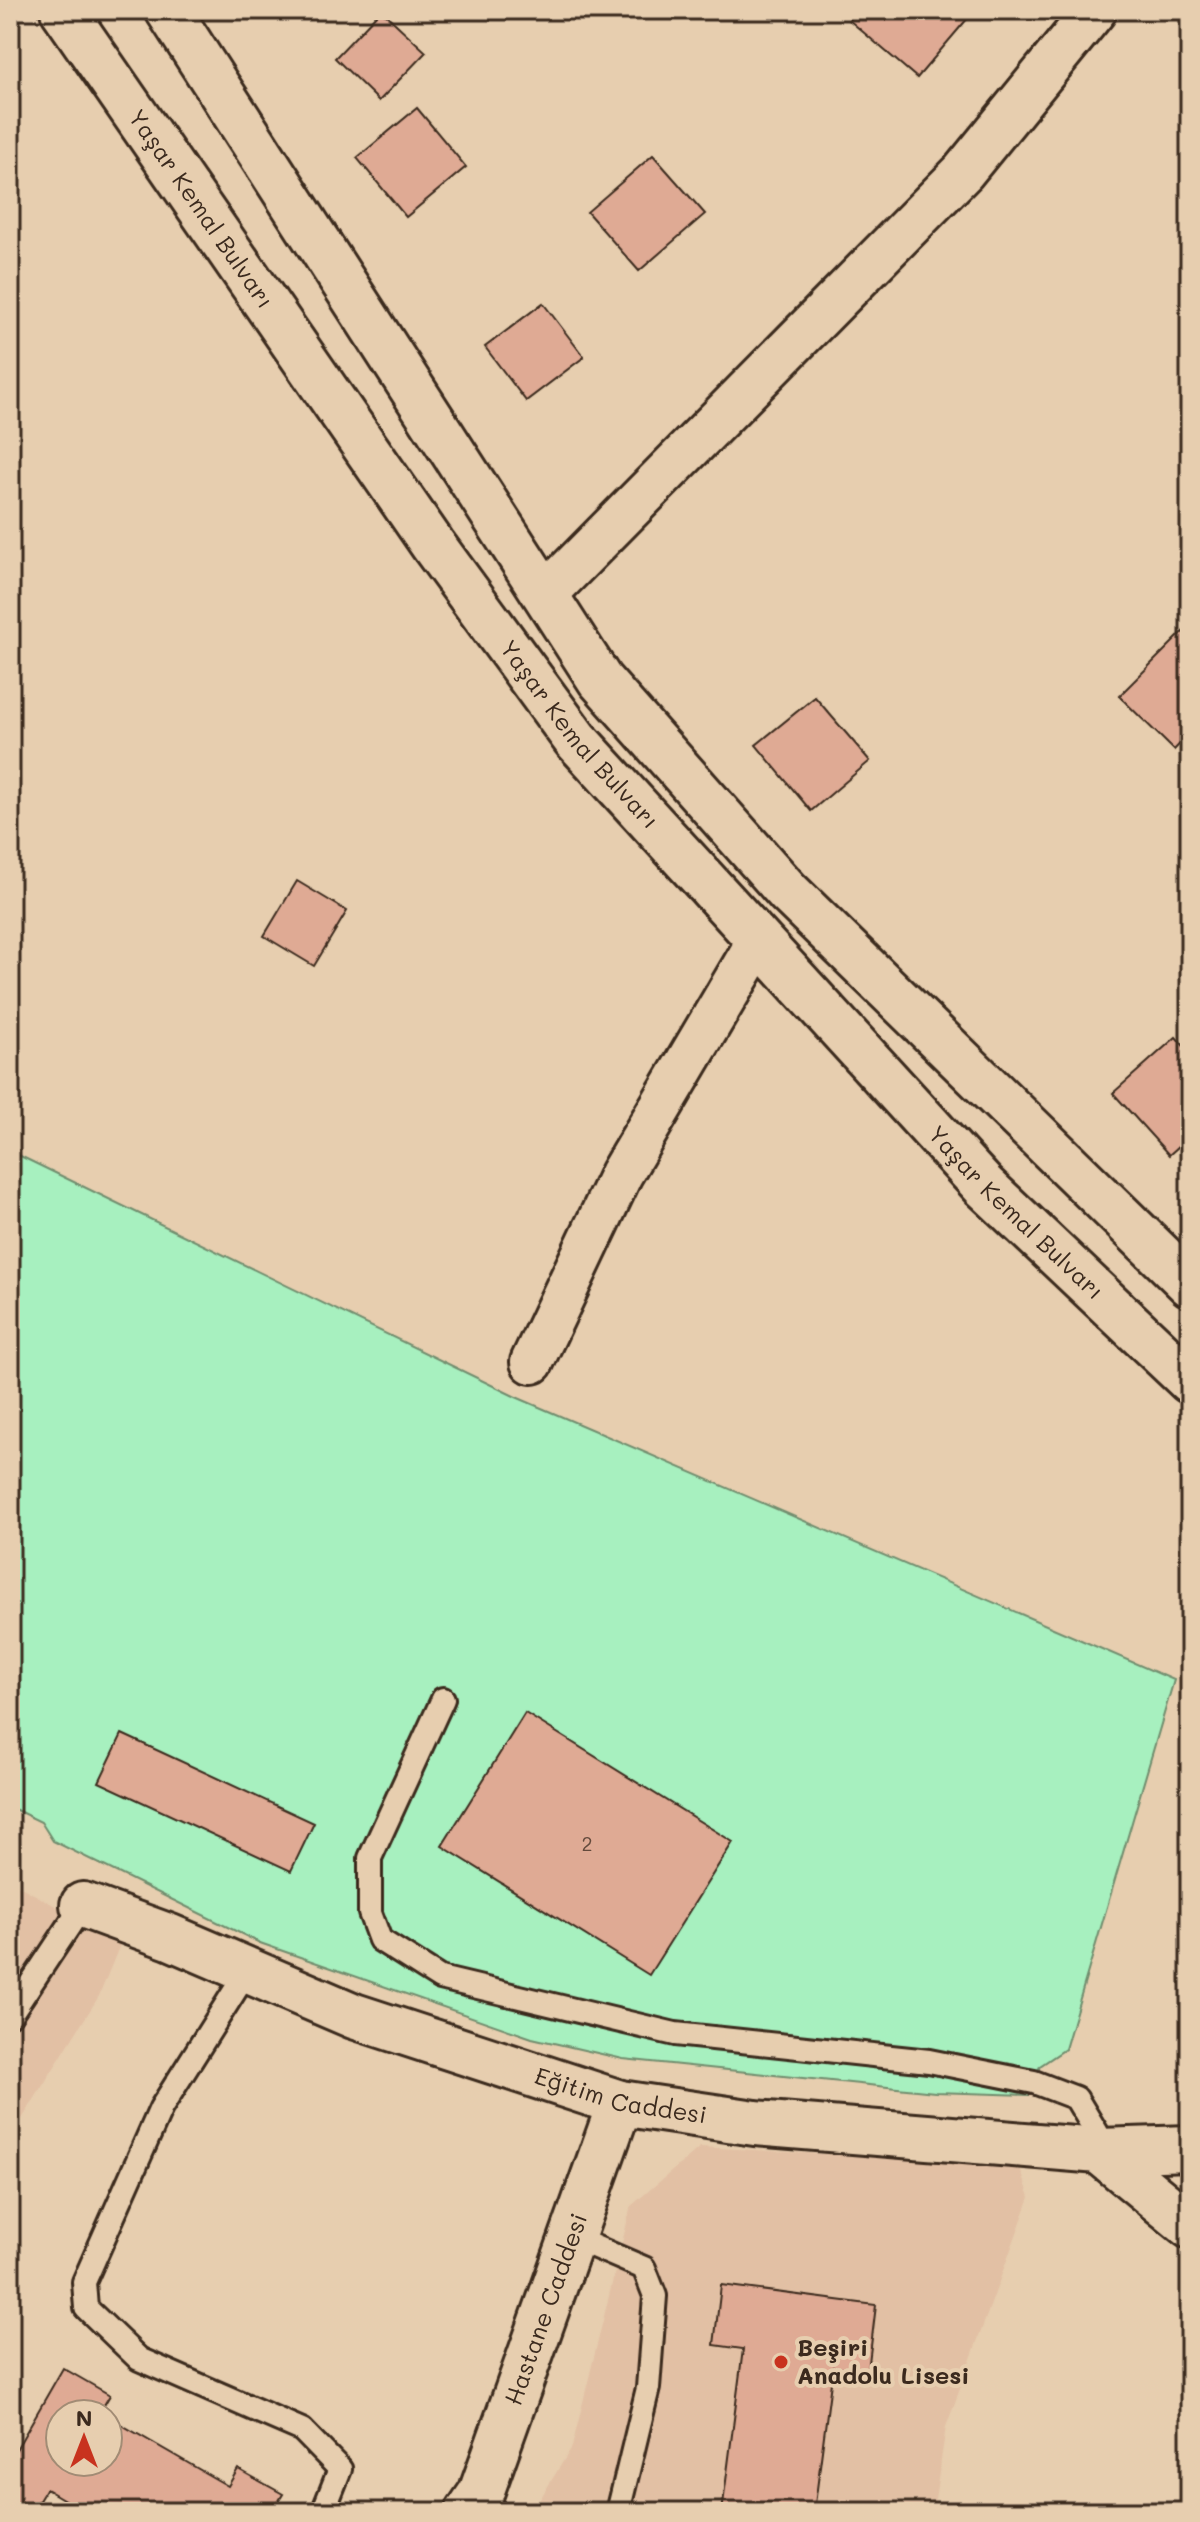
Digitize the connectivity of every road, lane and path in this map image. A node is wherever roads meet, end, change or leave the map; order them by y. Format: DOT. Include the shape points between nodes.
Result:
graph roads {
  1 [pos="63,10"];
  2 [pos="168,10"];
  3 [pos="1095,10"];
  4 [pos="545,595"];
  5 [pos="758,942"];
  6 [pos="1190,1284"];
  7 [pos="532,1362"];
  8 [pos="1190,1381"];
  9 [pos="443,1699"];
  10 [pos="83,1905"];
  11 [pos="248,1970"];
  12 [pos="10,2015"];
  13 [pos="620,2103"];
  14 [pos="1190,2148"];
  15 [pos="1099,2151"];
  16 [pos="1190,2226"];
  17 [pos="574,2238"];
  18 [pos="323,2512"];
  19 [pos="468,2512"];
  20 [pos="618,2512"];
  1 -- 5 [label="main road, Yaşar Kemal Bulvarı" via="433,545 566,727"];
  2 -- 4 [label="main road"];
  3 -- 4 [label="street" via="963,172"];
  4 -- 6 [label="main road" via="600,680 788,892"];
  5 -- 7 [label="street" via="621,1174"];
  5 -- 8 [label="main road, Yaşar Kemal Bulvarı" via="984,1186"];
  9 -- 15 [label="lane" via="370,1858 370,1913 380,1940 440,1978 675,2034 929,2061 1034,2082 1076,2098 1097,2133"];
  10 -- 11 [label="main road, Eğitim Caddesi"];
  10 -- 12 [label="lane"];
  11 -- 13 [label="main road, Eğitim Caddesi" via="354,2016"];
  11 -- 18 [label="lane" via="161,2108 84,2282 86,2308 139,2359 302,2430 340,2469"];
  13 -- 15 [label="main road, Eğitim Caddesi" via="755,2123"];
  13 -- 17 [label="main road, Hastane Caddesi"];
  14 -- 15 [label="main road, Eğitim Caddesi"];
  15 -- 16 [label="main road"];
  17 -- 19 [label="main road, Hastane Caddesi" via="481,2493"];
  17 -- 20 [label="lane" via="644,2268 655,2296 648,2388"];
}
